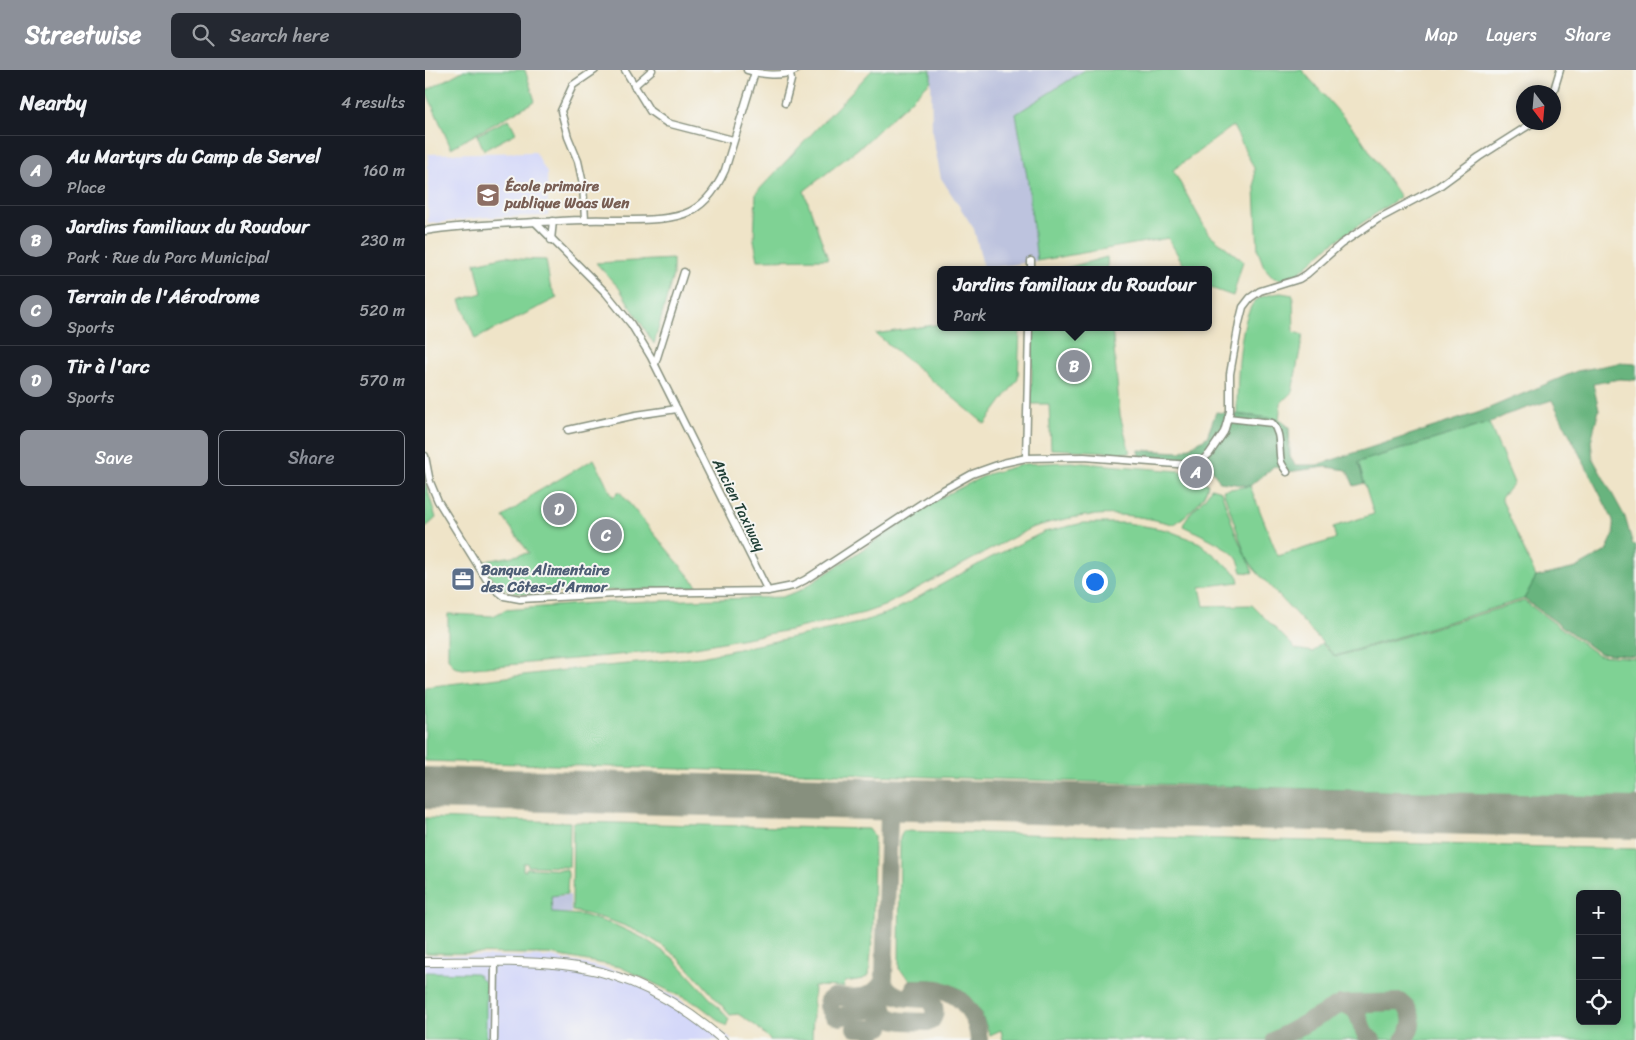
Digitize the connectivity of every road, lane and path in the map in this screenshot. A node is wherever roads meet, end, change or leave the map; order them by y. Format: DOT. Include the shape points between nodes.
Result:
graph roads {
  1 [pos="595,70"];
  2 [pos="625,70"];
  3 [pos="652,70"];
  4 [pos="747,70"];
  5 [pos="1560,70"];
  6 [pos="793,71"];
  7 [pos="755,72"];
  8 [pos="1555,85"];
  9 [pos="635,86"];
  10 [pos="785,103"];
  11 [pos="1522,130"];
  12 [pos="733,140"];
  13 [pos="585,220"];
  14 [pos="553,221"];
  15 [pos="535,222"];
  16 [pos="425,232"];
  17 [pos="551,240"];
  18 [pos="1031,261"];
  19 [pos="1031,266"];
  20 [pos="684,272"];
  21 [pos="1029,331"];
  22 [pos="655,364"];
  23 [pos="677,409"];
  24 [pos="1228,418"];
  25 [pos="568,430"];
  26 [pos="425,456"];
  27 [pos="1026,458"];
  28 [pos="1287,472"];
  29 [pos="768,591"];
  30 [pos="425,962"];
  31 [pos="495,962"];
  32 [pos="495,1040"];
  33 [pos="723,1040"];
  1 -- 13 [label="street" via="573,85 561,111 578,161"];
  2 -- 9 [label="street"];
  3 -- 9 [label="street"];
  4 -- 7 [label="street"];
  5 -- 8 [label="street"];
  6 -- 7 [label="street" via="774,75"];
  6 -- 10 [label="street"];
  7 -- 12 [label="street"];
  9 -- 12 [label="street" via="650,111 667,123"];
  11 -- 24 [label="street" via="1438,187 1363,229 1299,279 1260,291 1250,298 1243,307 1239,323 1230,374"];
  12 -- 13 [label="street" via="718,184 694,209 658,218"];
  13 -- 14 [label="street"];
  14 -- 15 [label="street"];
  14 -- 17 [label="street"];
  15 -- 16 [label="street" via="463,226"];
  15 -- 17 [label="street, Ancien Taxiway"];
  17 -- 22 [label="street, Ancien Taxiway" via="606,293 631,324"];
  18 -- 19 [label="street"];
  20 -- 22 [label="street"];
  21 -- 27 [label="street"];
  22 -- 23 [label="street, Ancien Taxiway"];
  23 -- 25 [label="street"];
  23 -- 29 [label="street, Ancien Taxiway"];
  24 -- 27 [label="street" via="1224,432 1209,454 1190,465 1084,457"];
  24 -- 28 [label="street" via="1272,423 1279,436 1282,463"];
  26 -- 29 [label="street" via="438,501 490,585 504,596 520,599"];
  27 -- 29 [label="street" via="972,474 805,580"];
  30 -- 31 [label="main road"];
  31 -- 32 [label="street"];
  31 -- 33 [label="main road" via="564,965 620,978 680,1006"];
}
